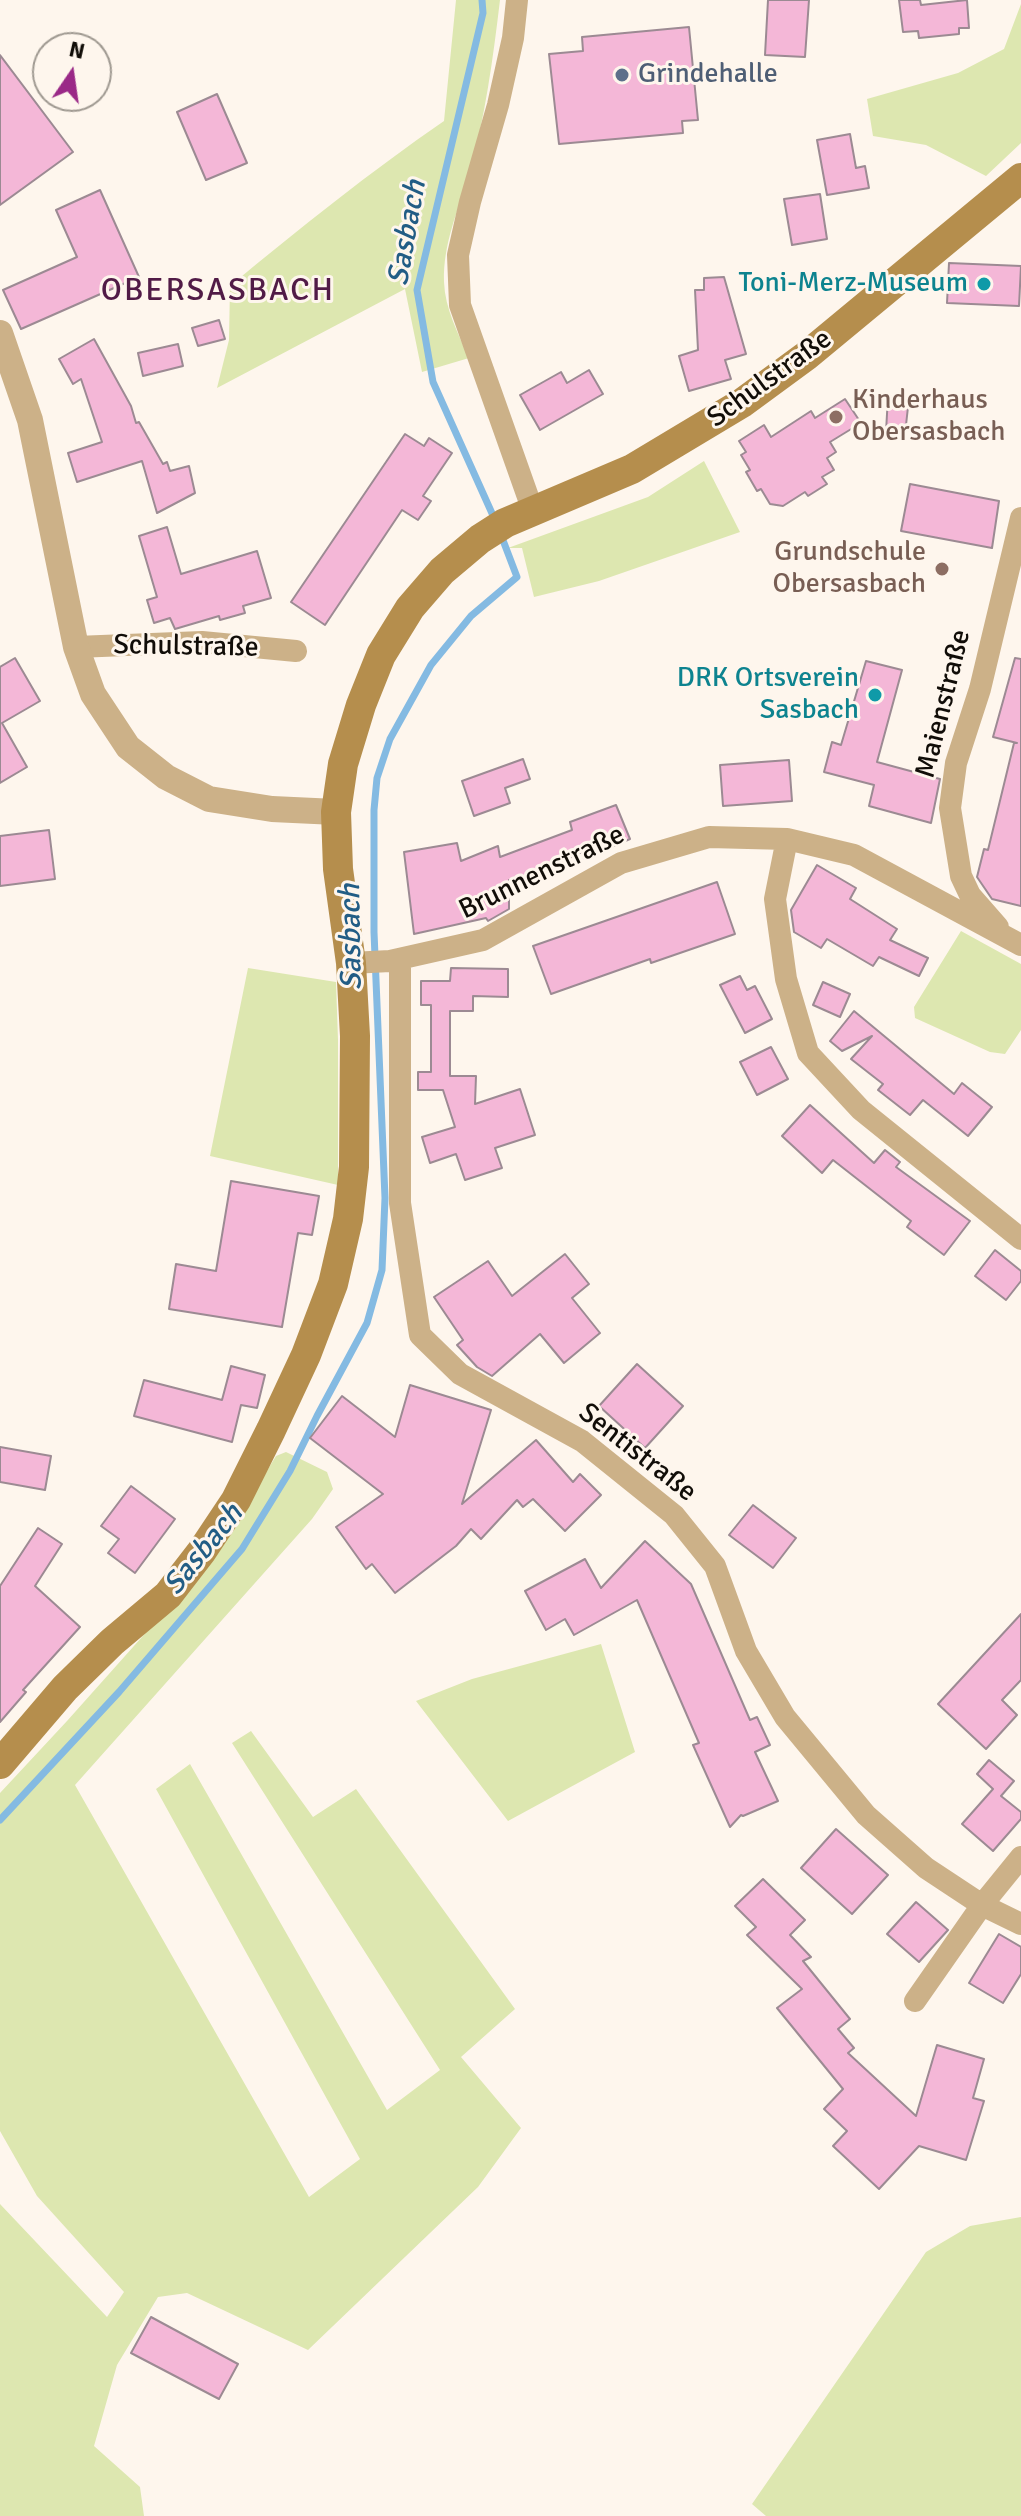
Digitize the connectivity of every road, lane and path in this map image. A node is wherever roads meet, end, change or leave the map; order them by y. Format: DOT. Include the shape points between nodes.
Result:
graph roads {
  1 [pos="517,0"];
  2 [pos="1018,190"];
  3 [pos="0,333"];
  4 [pos="533,511"];
  5 [pos="1021,518"];
  6 [pos="76,647"];
  7 [pos="296,651"];
  8 [pos="336,812"];
  9 [pos="787,839"];
  10 [pos="1014,942"];
  11 [pos="395,960"];
  12 [pos="357,963"];
  13 [pos="1019,1235"];
  14 [pos="0,1764"];
  15 [pos="1021,1857"];
  16 [pos="982,1905"];
  17 [pos="1021,1924"];
  18 [pos="915,2001"];
  1 -- 4 [label="street" via="498,105 458,255 460,305"];
  2 -- 4 [label="main road, Schulstraße" via="742,403 632,469"];
  3 -- 6 [label="street" via="30,420"];
  4 -- 8 [label="main road, Schulstraße" via="492,531 442,571 410,608 381,655 361,705 343,764"];
  5 -- 10 [label="street, Maienstraße" via="980,689 956,763 950,808 965,886"];
  6 -- 7 [label="street, Schulstraße" via="202,642"];
  6 -- 8 [label="street" via="93,694 128,747 166,777 209,799"];
  8 -- 12 [label="main road, Schulstraße" via="338,869"];
  9 -- 10 [label="street, Brunnenstraße" via="854,855"];
  9 -- 11 [label="street, Brunnenstraße" via="709,837 621,863 483,940"];
  9 -- 13 [label="street" via="775,899 786,979 808,1053 861,1110"];
  11 -- 12 [label="street, Brunnenstraße"];
  11 -- 16 [label="street, Sentistraße" via="400,1203 420,1335 460,1374 582,1441 674,1515 715,1566 746,1651 785,1717 866,1815 926,1868"];
  12 -- 14 [label="main road, Schulstraße" via="354,1167 348,1219 333,1284 306,1355 236,1500 202,1551 168,1595 65,1688"];
  15 -- 16 [label="street"];
  16 -- 17 [label="street, Sentistraße"];
  16 -- 18 [label="street"];
}
